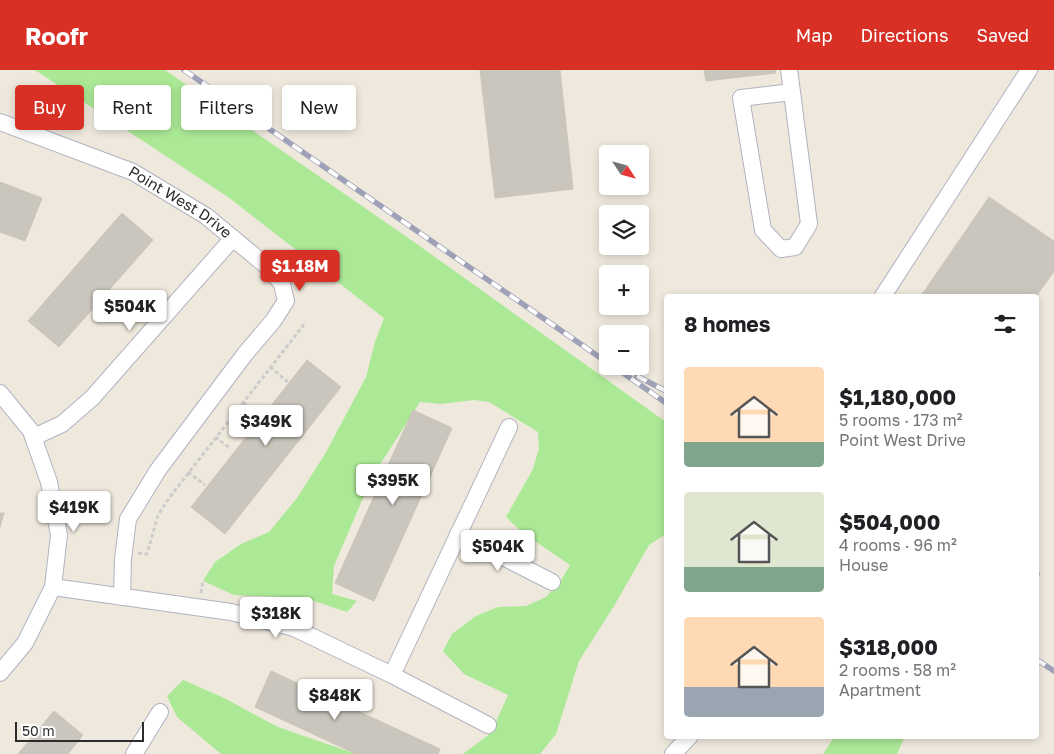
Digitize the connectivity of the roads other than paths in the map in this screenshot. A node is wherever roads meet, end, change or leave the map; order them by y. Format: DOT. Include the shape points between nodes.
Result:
graph roads {
  1 [pos="789,70"];
  2 [pos="1029,70"];
  3 [pos="792,92"];
  4 [pos="0,122"];
  5 [pos="233,238"];
  6 [pos="884,294"];
  7 [pos="0,393"];
  8 [pos="509,427"];
  9 [pos="34,438"];
  10 [pos="458,534"];
  11 [pos="552,582"];
  12 [pos="53,587"];
  13 [pos="122,597"];
  14 [pos="0,673"];
  15 [pos="392,675"];
  16 [pos="160,712"];
  17 [pos="488,725"];
  18 [pos="687,739"];
  19 [pos="134,754"];
  20 [pos="673,754"];
  1 -- 3 [label="street"];
  2 -- 6 [label="street"];
  3 -- 3 [label="street" via="809,224 796,247 781,250 763,230 741,98"];
  4 -- 5 [label="street, Point West Drive" via="133,172 206,216"];
  5 -- 9 [label="street" via="92,398 62,424"];
  5 -- 13 [label="street, Point West Drive" via="269,268 282,284 286,301 158,470 128,519"];
  7 -- 9 [label="street"];
  8 -- 10 [label="street"];
  9 -- 12 [label="street" via="49,482 59,535"];
  10 -- 11 [label="street"];
  10 -- 15 [label="street"];
  12 -- 13 [label="street"];
  12 -- 14 [label="street" via="25,643"];
  13 -- 15 [label="street" via="231,612 294,628"];
  15 -- 17 [label="street"];
  16 -- 19 [label="street"];
  18 -- 20 [label="street"];
}
